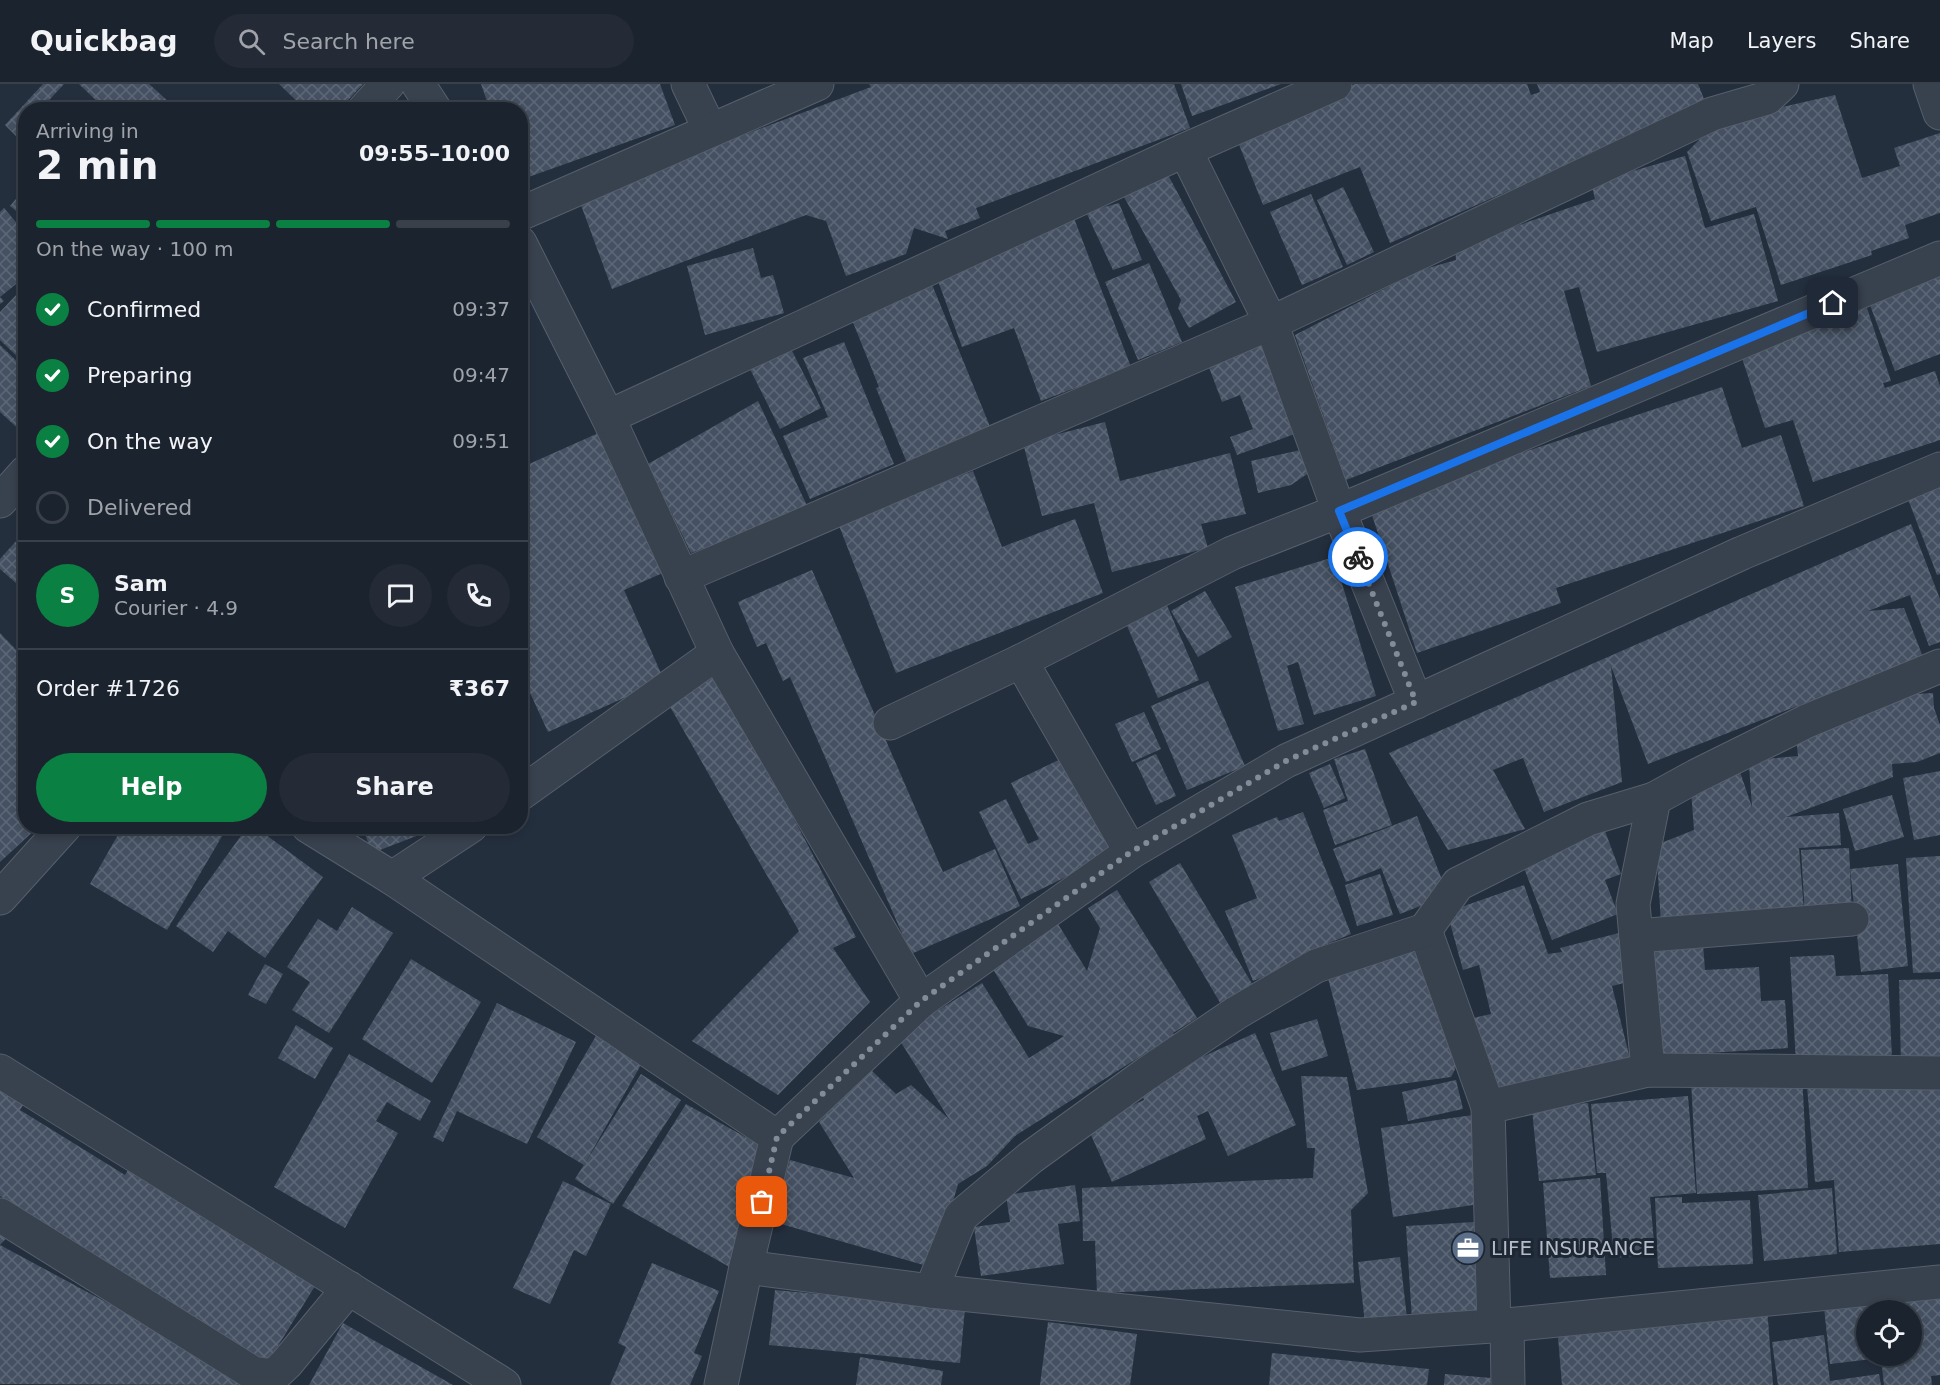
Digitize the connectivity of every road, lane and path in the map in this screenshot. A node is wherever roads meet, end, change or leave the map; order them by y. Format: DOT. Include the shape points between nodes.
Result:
graph roads {
  1 [pos="388,84"];
  2 [pos="418,84"];
  3 [pos="688,84"];
  4 [pos="817,84"];
  5 [pos="1335,84"];
  6 [pos="1782,84"];
  7 [pos="1930,84"];
  8 [pos="371,102"];
  9 [pos="430,102"];
  10 [pos="1940,113"];
  11 [pos="711,130"];
  12 [pos="1185,150"];
  13 [pos="528,210"];
  14 [pos="1940,258"];
  15 [pos="528,259"];
  16 [pos="1270,323"];
  17 [pos="608,417"];
  18 [pos="1940,469"];
  19 [pos="18,481"];
  20 [pos="0,501"];
  21 [pos="1339,511"];
  22 [pos="681,577"];
  23 [pos="717,653"];
  24 [pos="1021,661"];
  25 [pos="1940,666"];
  26 [pos="1416,702"];
  27 [pos="890,723"];
  28 [pos="528,784"];
  29 [pos="1654,800"];
  30 [pos="58,834"];
  31 [pos="321,834"];
  32 [pos="459,834"];
  33 [pos="1131,852"];
  34 [pos="392,878"];
  35 [pos="0,898"];
  36 [pos="1852,919"];
  37 [pos="1425,930"];
  38 [pos="1636,936"];
  39 [pos="921,1001"];
  40 [pos="1648,1070"];
  41 [pos="0,1071"];
  42 [pos="1940,1073"];
  43 [pos="1488,1107"];
  44 [pos="777,1137"];
  45 [pos="0,1215"];
  46 [pos="746,1267"];
  47 [pos="1940,1282"];
  48 [pos="349,1288"];
  49 [pos="931,1291"];
  50 [pos="1500,1325"];
  51 [pos="504,1385"];
  52 [pos="721,1385"];
  53 [pos="1508,1385"];
  1 -- 8 [label="street"];
  2 -- 9 [label="street"];
  3 -- 11 [label="street"];
  4 -- 11 [label="street"];
  5 -- 12 [label="street"];
  6 -- 16 [label="street" via="1767,98 1712,114"];
  7 -- 10 [label="street"];
  11 -- 13 [label="street"];
  12 -- 16 [label="street"];
  12 -- 17 [label="street"];
  14 -- 21 [label="street"];
  15 -- 17 [label="street"];
  16 -- 21 [label="street"];
  16 -- 22 [label="street"];
  17 -- 22 [label="street"];
  18 -- 26 [label="street" via="1742,553"];
  19 -- 20 [label="street"];
  21 -- 24 [label="street" via="1232,553"];
  21 -- 26 [label="street"];
  22 -- 23 [label="street"];
  23 -- 28 [label="street"];
  23 -- 39 [label="street"];
  24 -- 27 [label="street"];
  24 -- 33 [label="street"];
  25 -- 29 [label="street" via="1808,722"];
  26 -- 33 [label="street" via="1286,761"];
  29 -- 37 [label="street" via="1588,819 1458,884"];
  29 -- 38 [label="street" via="1634,904"];
  30 -- 35 [label="street"];
  31 -- 34 [label="street"];
  32 -- 34 [label="street"];
  33 -- 39 [label="street"];
  34 -- 44 [label="street"];
  36 -- 38 [label="street"];
  37 -- 43 [label="street"];
  37 -- 49 [label="street" via="1316,966 1227,1019 1030,1158 961,1216"];
  38 -- 40 [label="street"];
  39 -- 44 [label="street"];
  40 -- 42 [label="street"];
  40 -- 43 [label="street"];
  41 -- 48 [label="street"];
  43 -- 50 [label="street"];
  44 -- 46 [label="street"];
  45 -- 48 [label="street" via="253,1373 273,1376"];
  46 -- 49 [label="street"];
  46 -- 52 [label="street"];
  47 -- 50 [label="street"];
  48 -- 51 [label="street"];
  49 -- 50 [label="street" via="1360,1335"];
  50 -- 53 [label="street"];
}
